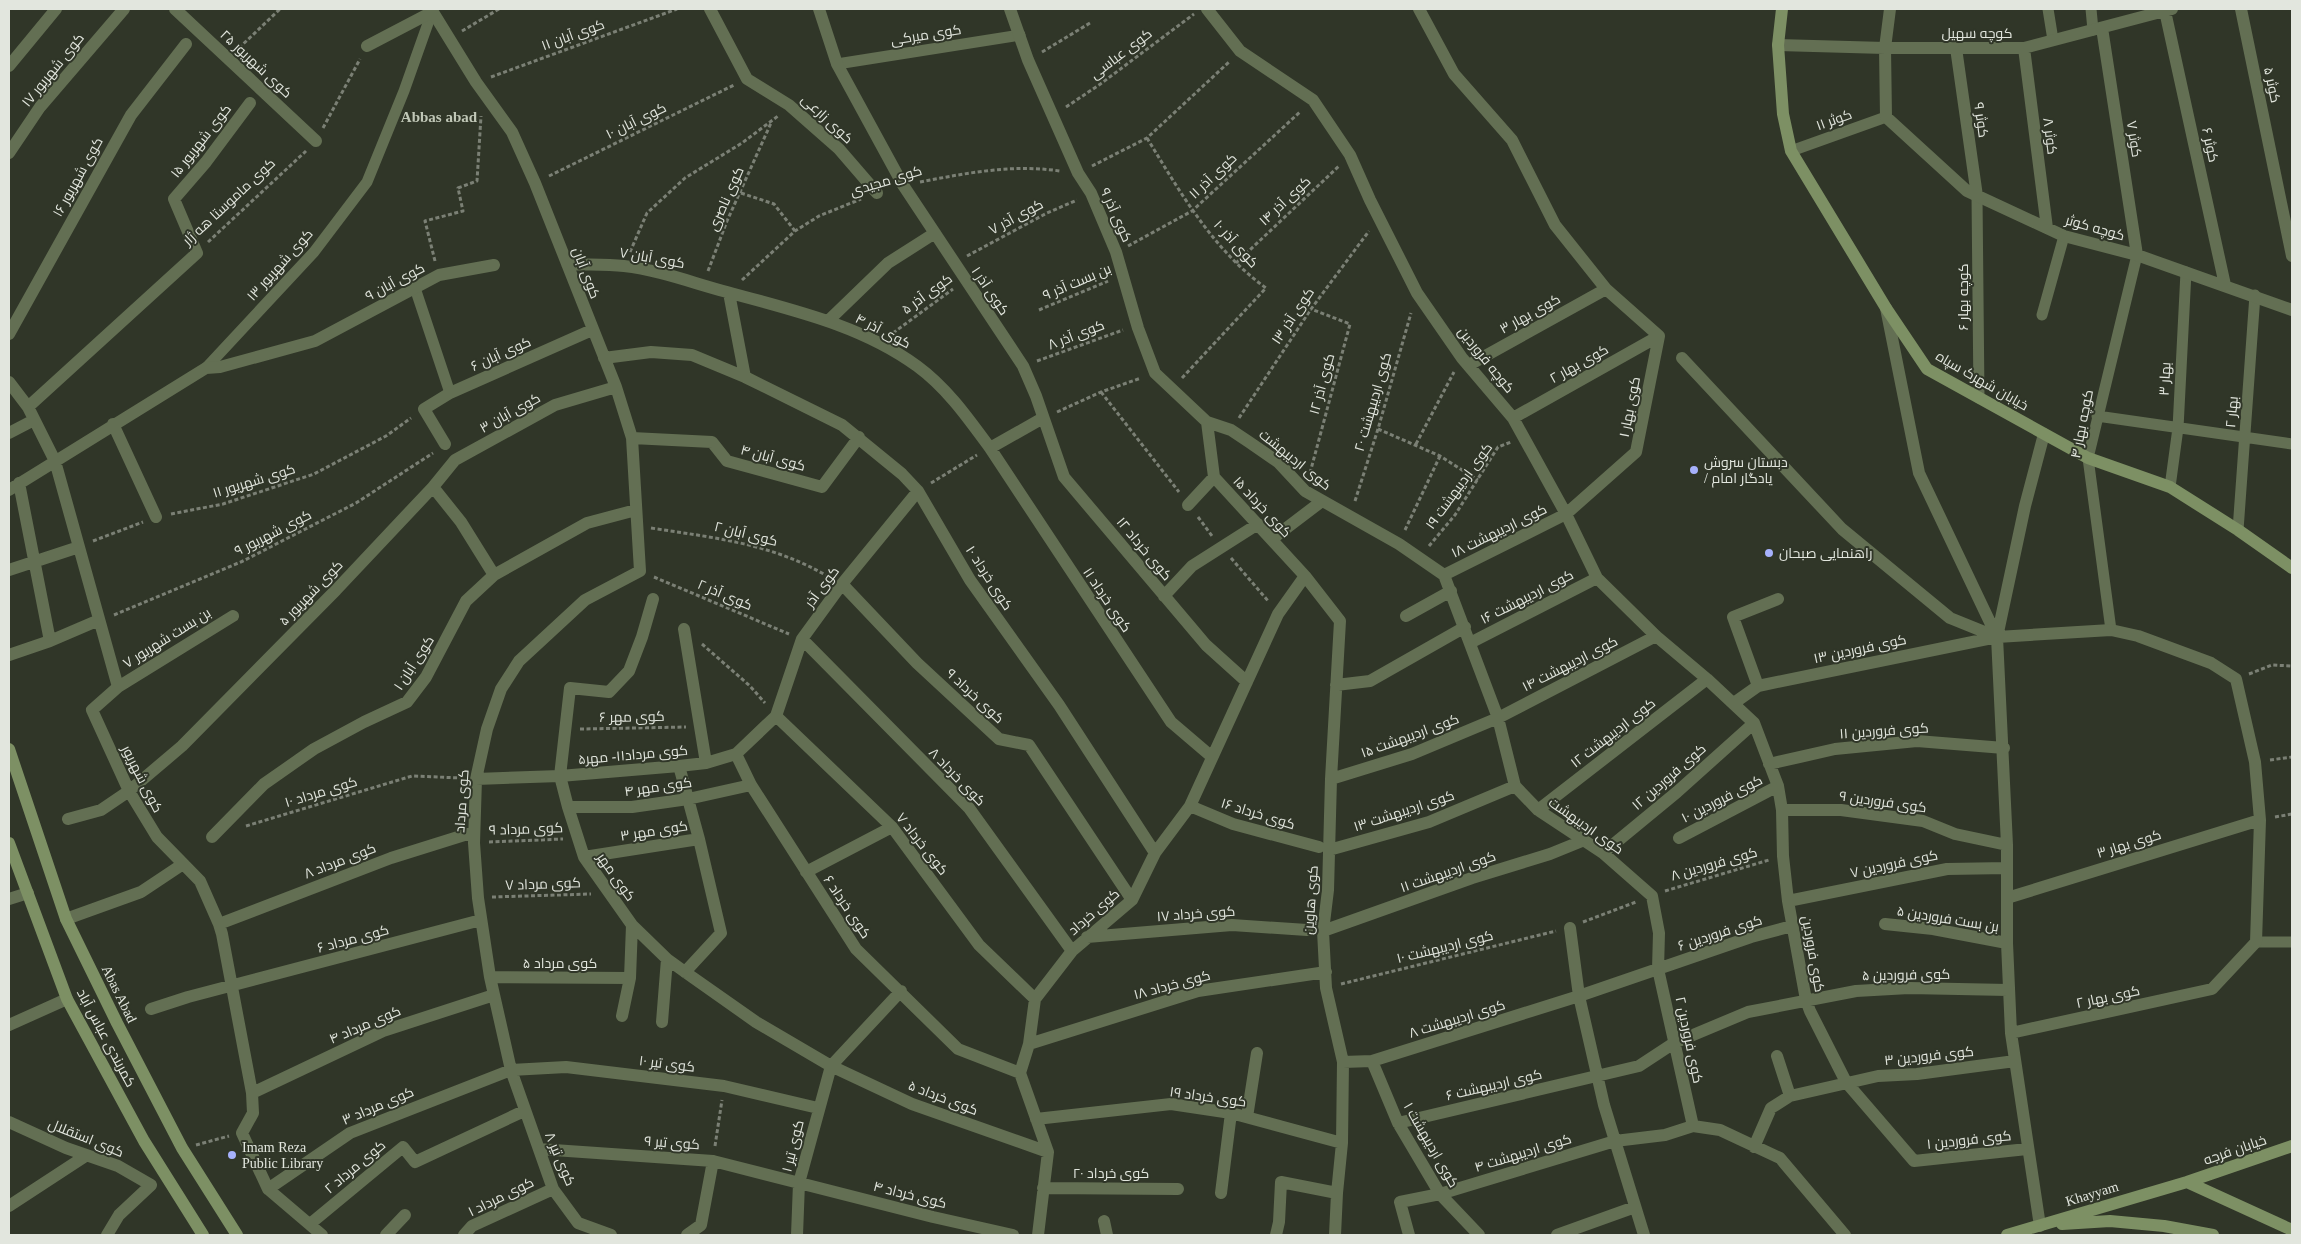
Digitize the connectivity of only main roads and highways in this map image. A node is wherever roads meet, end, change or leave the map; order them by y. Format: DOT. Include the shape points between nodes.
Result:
graph roads {
  1 [pos="1782,9"];
  2 [pos="2292,568"];
  3 [pos="9,749"];
  4 [pos="9,842"];
  5 [pos="2292,1146"];
  6 [pos="2187,1182"];
  7 [pos="2040,1226"];
  8 [pos="2292,1230"];
  9 [pos="203,1235"];
  10 [pos="237,1235"];
  11 [pos="2007,1235"];
  12 [pos="2213,1235"];
  1 -- 2 [label="main road, خیابان شهرک سپاه" via="1778,45 1783,114 1791,151 1927,369 2088,458 2170,487"];
  3 -- 10 [label="main road, Abas Abad" via="66,919 182,1148"];
  4 -- 9 [label="main road, کمربندی عباس آباد" via="67,999 144,1141"];
  5 -- 6 [label="main road, خیابان فرجه"];
  6 -- 7 [label="main road, Khayyam"];
  6 -- 8 [label="main road"];
  7 -- 11 [label="main road, Khayyam"];
  7 -- 12 [label="main road" via="2110,1221"];
}
